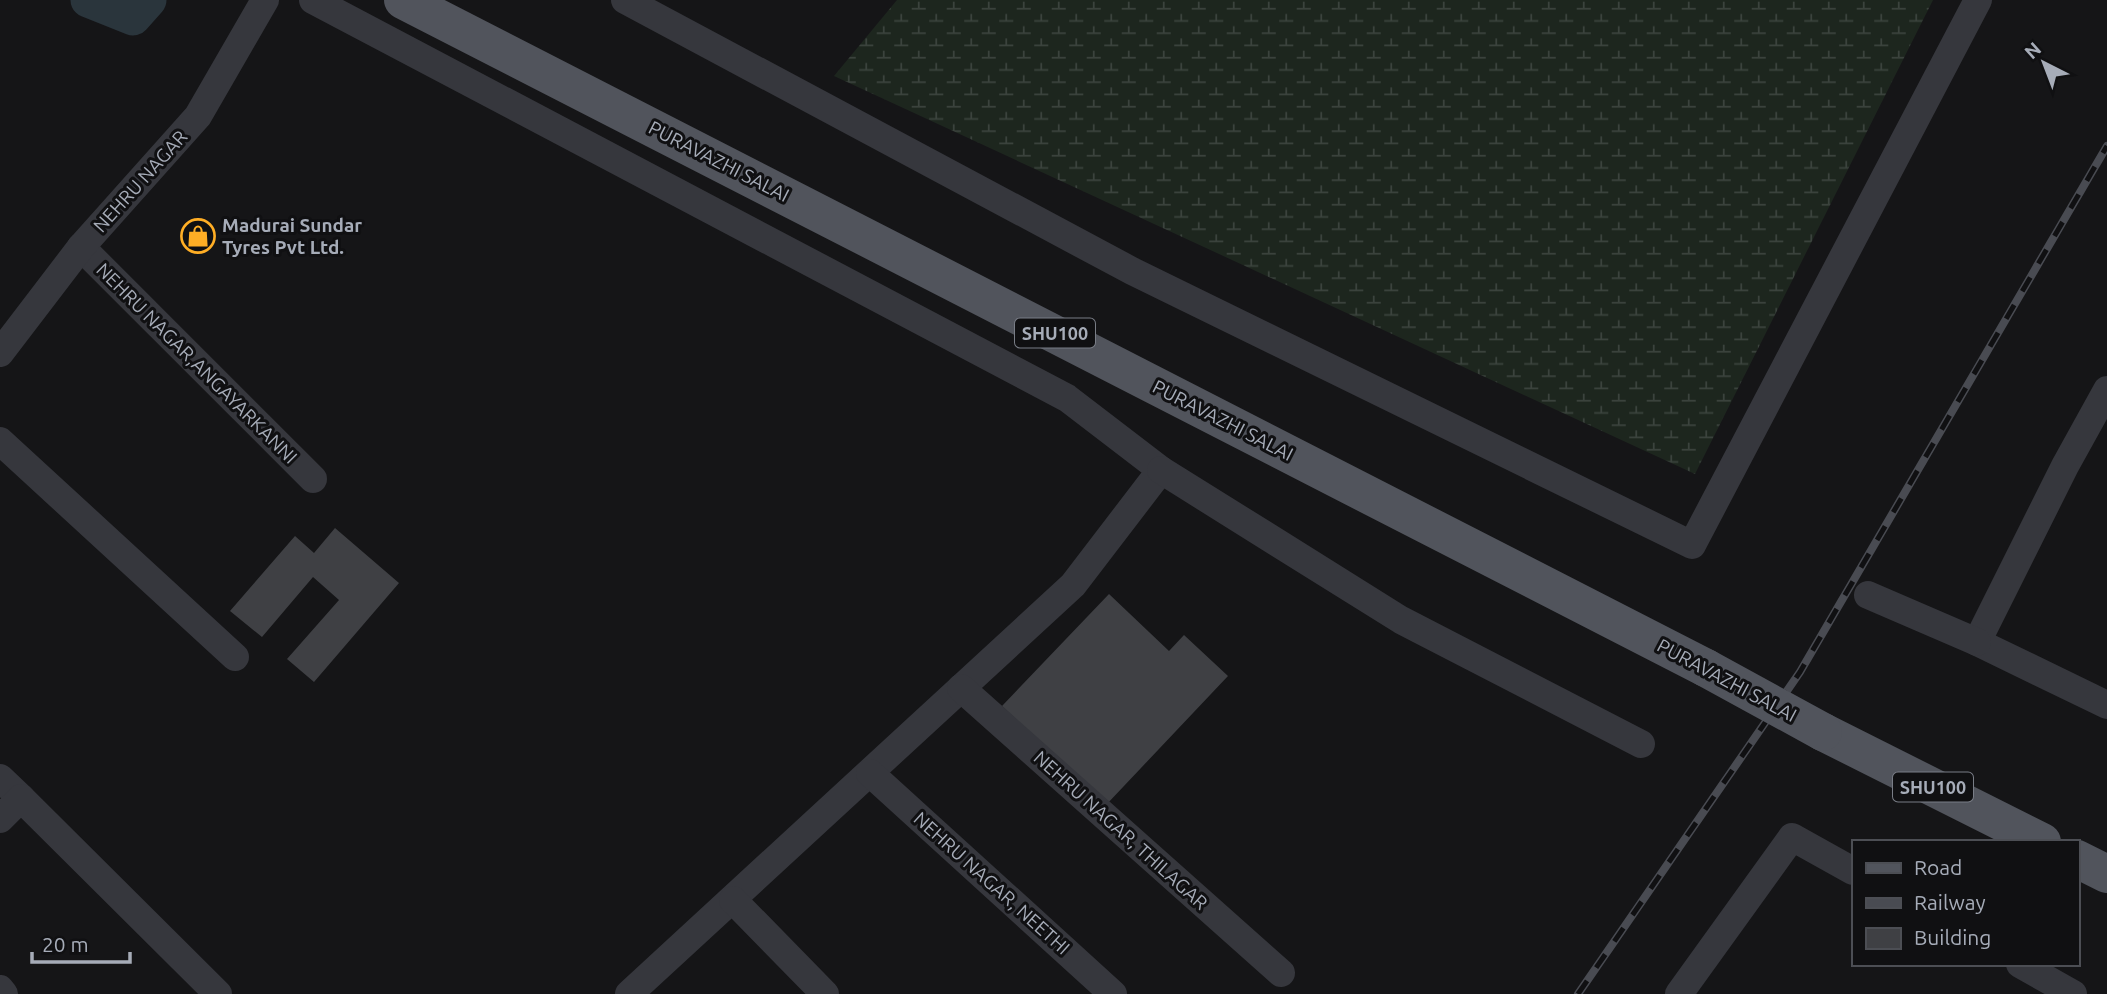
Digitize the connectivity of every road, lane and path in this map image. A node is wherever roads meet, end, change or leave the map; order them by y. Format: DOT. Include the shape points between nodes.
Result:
graph roads {
  1 [pos="265,0"];
  2 [pos="313,0"];
  3 [pos="403,0"];
  4 [pos="625,0"];
  5 [pos="1978,0"];
  6 [pos="82,247"];
  7 [pos="0,353"];
  8 [pos="2107,390"];
  9 [pos="0,442"];
  10 [pos="1160,470"];
  11 [pos="313,479"];
  12 [pos="1868,595"];
  13 [pos="1976,642"];
  14 [pos="234,657"];
  15 [pos="961,688"];
  16 [pos="2107,705"];
  17 [pos="1641,744"];
  18 [pos="870,773"];
  19 [pos="0,778"];
  20 [pos="20,798"];
  21 [pos="0,819"];
  22 [pos="2038,840"];
  23 [pos="2079,860"];
  24 [pos="1852,870"];
  25 [pos="2107,874"];
  26 [pos="733,900"];
  27 [pos="2024,966"];
  28 [pos="1281,972"];
  29 [pos="0,989"];
  30 [pos="4,994"];
  31 [pos="218,994"];
  32 [pos="629,994"];
  33 [pos="825,994"];
  34 [pos="1113,994"];
  35 [pos="1679,994"];
  36 [pos="2073,994"];
  1 -- 6 [label="street, NEHRU NAGAR" via="198,116"];
  2 -- 10 [label="street" via="1067,398"];
  3 -- 22 [label="main road, PURAVAZHI SALAI / SHU100, bridge"];
  4 -- 5 [label="street" via="1132,271 1692,545"];
  6 -- 7 [label="street, NEHRU NAGAR"];
  6 -- 11 [label="street, NEHRU NAGAR,ANGAYARKANNI"];
  8 -- 13 [label="street"];
  9 -- 14 [label="street"];
  10 -- 15 [label="street" via="1073,585"];
  10 -- 17 [label="street" via="1401,620"];
  12 -- 13 [label="street"];
  13 -- 16 [label="street"];
  15 -- 18 [label="street"];
  15 -- 28 [label="street, NEHRU NAGAR, THILAGAR"];
  18 -- 26 [label="street"];
  18 -- 34 [label="street, NEHRU NAGAR, NEETHI"];
  19 -- 20 [label="street"];
  20 -- 21 [label="street"];
  20 -- 31 [label="street"];
  23 -- 25 [label="main road"];
  24 -- 35 [label="street" via="1793,837"];
  26 -- 32 [label="street"];
  26 -- 33 [label="street"];
  27 -- 36 [label="street"];
  29 -- 30 [label="street"];
}
